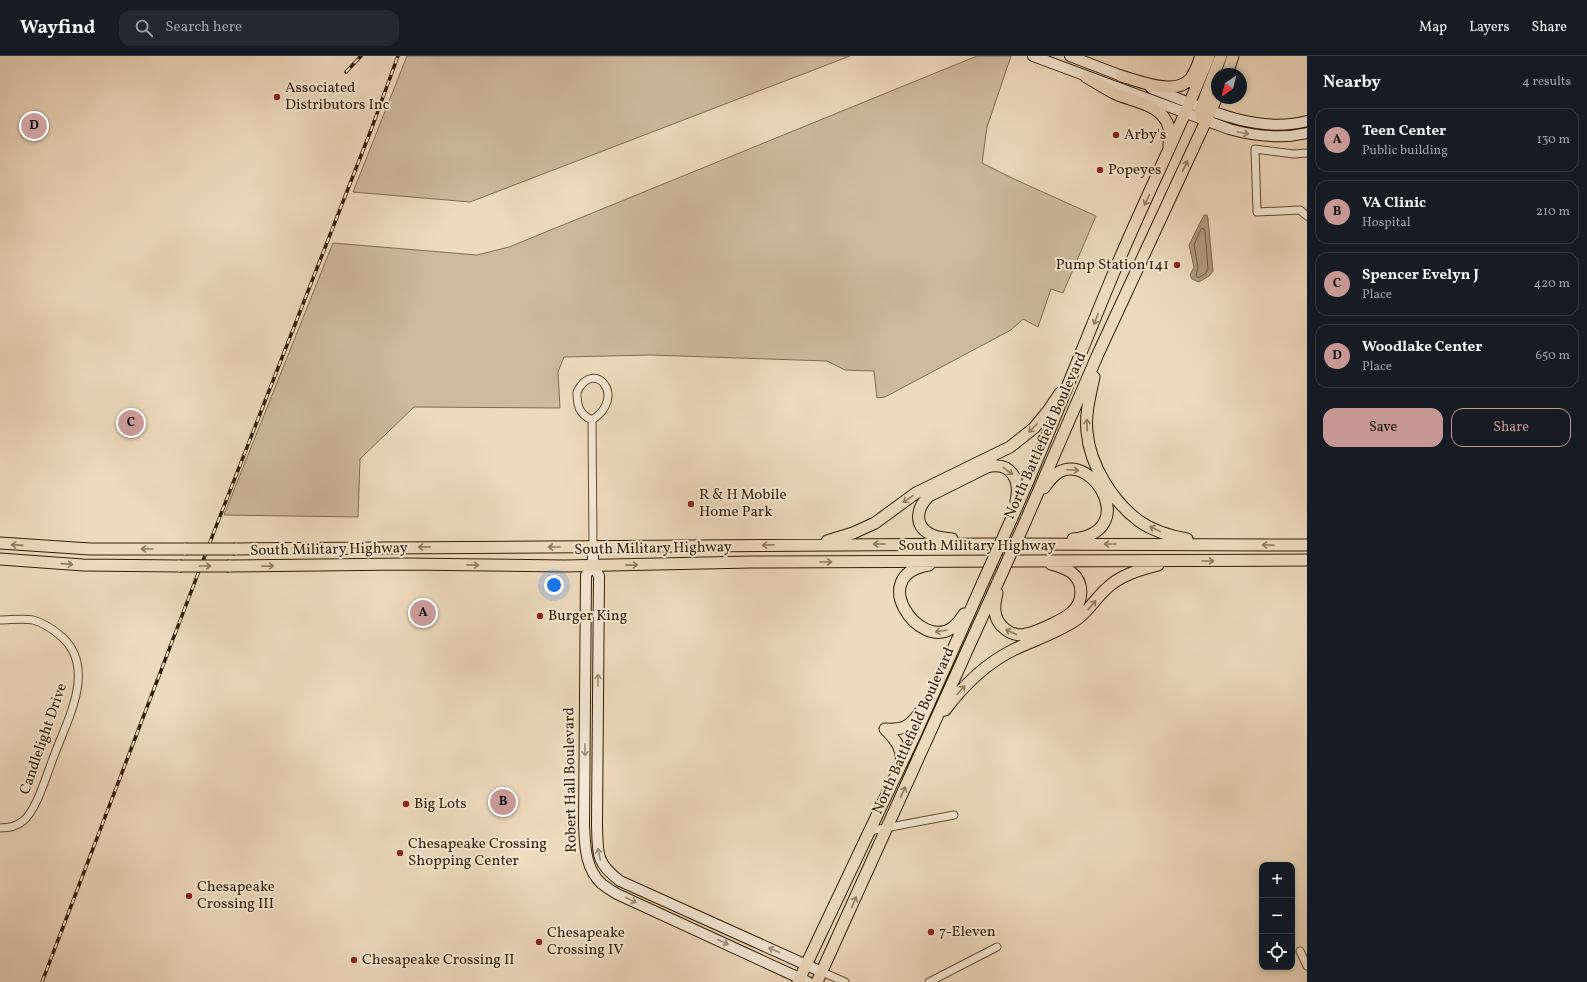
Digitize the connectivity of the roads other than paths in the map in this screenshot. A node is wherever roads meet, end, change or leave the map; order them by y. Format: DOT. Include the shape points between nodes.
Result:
graph roads {
  1 [pos="1033,56"];
  2 [pos="1070,56"];
  3 [pos="1201,56"];
  4 [pos="1209,56"];
  5 [pos="1221,56"];
  6 [pos="1233,56"];
  7 [pos="1229,68"];
  8 [pos="1121,76"];
  9 [pos="1086,77"];
  10 [pos="1196,104"];
  11 [pos="1214,104"];
  12 [pos="1212,110"];
  13 [pos="1186,113"];
  14 [pos="1206,121"];
  15 [pos="1307,121"];
  16 [pos="1307,133"];
  17 [pos="1170,151"];
  18 [pos="1307,153"];
  19 [pos="1307,216"];
  20 [pos="1119,312"];
  21 [pos="1098,354"];
  22 [pos="1075,369"];
  23 [pos="592,420"];
  24 [pos="1035,501"];
  25 [pos="1011,520"];
  26 [pos="0,543"];
  27 [pos="988,544"];
  28 [pos="1028,544"];
  29 [pos="1234,544"];
  30 [pos="807,545"];
  31 [pos="1307,545"];
  32 [pos="593,547"];
  33 [pos="0,559"];
  34 [pos="1307,560"];
  35 [pos="980,561"];
  36 [pos="1020,561"];
  37 [pos="1169,561"];
  38 [pos="594,565"];
  39 [pos="983,582"];
  40 [pos="998,582"];
  41 [pos="0,620"];
  42 [pos="929,701"];
  43 [pos="930,732"];
  44 [pos="902,761"];
  45 [pos="954,816"];
  46 [pos="886,827"];
  47 [pos="0,828"];
  48 [pos="869,831"];
  49 [pos="594,874"];
  50 [pos="638,889"];
  51 [pos="997,947"];
  52 [pos="1300,951"];
  53 [pos="806,964"];
  54 [pos="1307,966"];
  55 [pos="820,977"];
  56 [pos="802,981"];
  57 [pos="845,982"];
  58 [pos="928,982"];
  1 -- 9 [label="street"];
  2 -- 8 [label="street"];
  3 -- 8 [label="main road" via="1191,78 1178,87 1167,88"];
  4 -- 10 [label="main road"];
  5 -- 10 [label="main road"];
  6 -- 7 [label="main road"];
  8 -- 10 [label="street"];
  9 -- 13 [label="street"];
  9 -- 17 [label="main road" via="1116,94 1156,110 1169,128"];
  10 -- 12 [label="street"];
  10 -- 13 [label="main road, North Battlefield Boulevard"];
  10 -- 14 [label="main road"];
  11 -- 12 [label="main road"];
  12 -- 14 [label="main road, North Battlefield Boulevard"];
  12 -- 15 [label="street" via="1247,122 1294,124"];
  13 -- 14 [label="street"];
  13 -- 17 [label="main road, North Battlefield Boulevard"];
  14 -- 16 [label="street, one-way" via="1254,135 1280,137"];
  20 -- 14 [label="main road, North Battlefield Boulevard, one-way"];
  17 -- 22 [label="main road, North Battlefield Boulevard, one-way" via="1121,258"];
  18 -- 19 [label="street" via="1255,149 1257,212 1300,210"];
  20 -- 21 [label="main road, North Battlefield Boulevard"];
  20 -- 22 [label="main road" via="1101,331 1090,356"];
  21 -- 24 [label="main road, North Battlefield Boulevard"];
  29 -- 21 [label="main road, one-way" via="1174,537 1156,531 1129,513 1111,491 1096,464 1087,434 1088,405"];
  22 -- 25 [label="main road, North Battlefield Boulevard"];
  22 -- 30 [label="main road, one-way" via="1034,428 1010,447 916,493 875,523 853,533"];
  23 -- 23 [label="street" via="604,411 608,392 606,385 593,378 583,383 576,392 579,410"];
  23 -- 32 [label="street"];
  24 -- 28 [label="main road, one-way" via="1059,472 1076,469 1085,472 1100,489 1107,501 1107,517 1099,530 1082,538"];
  24 -- 40 [label="main road, North Battlefield Boulevard, bridge"];
  27 -- 25 [label="main road, one-way" via="931,535 924,530 918,516 923,501 987,467 1001,466 1012,474 1018,488"];
  25 -- 39 [label="main road, North Battlefield Boulevard, bridge"];
  32 -- 26 [label="main road, South Military Highway, one-way, bridge" via="186,549 90,548"];
  27 -- 28 [label="main road, South Military Highway"];
  27 -- 30 [label="main road, South Military Highway, one-way"];
  29 -- 28 [label="main road, South Military Highway, one-way"];
  31 -- 29 [label="main road, South Military Highway, one-way"];
  30 -- 32 [label="main road, South Military Highway, one-way"];
  32 -- 38 [label="street, Robert Hall Boulevard"];
  33 -- 38 [label="main road, South Military Highway, one-way, bridge" via="83,565 180,566"];
  37 -- 34 [label="main road, South Military Highway, one-way"];
  35 -- 36 [label="main road, South Military Highway"];
  38 -- 35 [label="main road, South Military Highway, one-way"];
  39 -- 35 [label="main road, one-way" via="959,622 945,632 936,633 920,626 906,612 899,595 904,577 916,568"];
  36 -- 37 [label="main road, South Military Highway"];
  36 -- 40 [label="main road, one-way" via="1050,564 1072,573 1079,584 1081,598 1072,613 1024,635 1009,632 1002,627 995,612"];
  43 -- 37 [label="main road, one-way" via="965,685 995,661 1077,619 1117,580"];
  38 -- 49 [label="street, Robert Hall Boulevard, one-way" via="586,575 584,825 585,849"];
  50 -- 38 [label="street, Robert Hall Boulevard, one-way" via="620,881 607,871 598,850 599,576"];
  39 -- 42 [label="main road, North Battlefield Boulevard"];
  40 -- 43 [label="main road, North Battlefield Boulevard"];
  41 -- 47 [label="street, Candlelight Drive" via="33,620 54,630 66,641 76,657 79,674 77,694 35,805 23,821 15,826"];
  42 -- 44 [label="main road, North Battlefield Boulevard"];
  42 -- 44 [label="main road" via="909,725 899,730 885,729 900,747"];
  46 -- 43 [label="main road, North Battlefield Boulevard, one-way"];
  44 -- 48 [label="main road, North Battlefield Boulevard"];
  45 -- 46 [label="street"];
  46 -- 48 [label="street"];
  55 -- 46 [label="main road, North Battlefield Boulevard, one-way"];
  48 -- 53 [label="main road, North Battlefield Boulevard"];
  49 -- 50 [label="street" via="621,888"];
  49 -- 56 [label="street, Robert Hall Boulevard, one-way" via="601,883 618,894"];
  53 -- 50 [label="street, Robert Hall Boulevard, one-way"];
  51 -- 58 [label="street"];
  52 -- 54 [label="street"];
  53 -- 55 [label="street, Robert Hall Boulevard"];
  53 -- 56 [label="main road, North Battlefield Boulevard"];
  55 -- 57 [label="street"];
}
